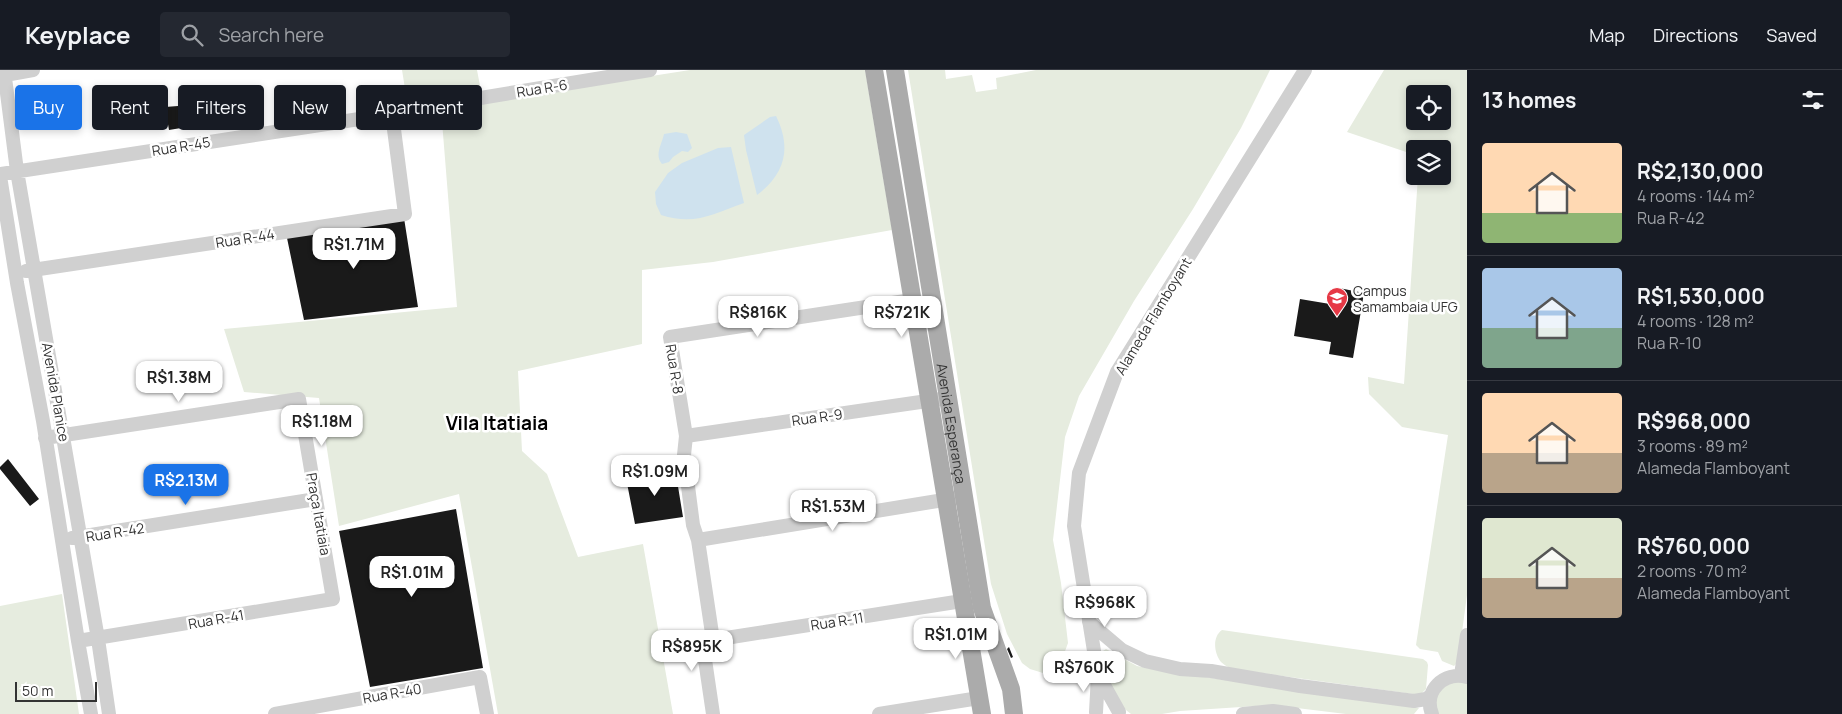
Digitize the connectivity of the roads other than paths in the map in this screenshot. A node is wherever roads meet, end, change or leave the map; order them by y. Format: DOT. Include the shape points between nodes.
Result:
graph roads {
  1 [pos="33,70"];
  2 [pos="650,70"];
  3 [pos="874,70"];
  4 [pos="895,70"];
  5 [pos="1305,70"];
  6 [pos="4,72"];
  7 [pos="482,98"];
  8 [pos="356,119"];
  9 [pos="394,130"];
  10 [pos="17,171"];
  11 [pos="0,175"];
  12 [pos="34,270"];
  13 [pos="15,273"];
  14 [pos="912,300"];
  15 [pos="948,398"];
  16 [pos="929,401"];
  17 [pos="64,436"];
  18 [pos="686,436"];
  19 [pos="45,438"];
  20 [pos="964,497"];
  21 [pos="316,499"];
  22 [pos="944,499"];
  23 [pos="81,537"];
  24 [pos="62,540"];
  25 [pos="698,540"];
  26 [pos="333,599"];
  27 [pos="962,601"];
  28 [pos="1089,622"];
  29 [pos="1467,635"];
  30 [pos="98,639"];
  31 [pos="713,640"];
  32 [pos="78,641"];
  33 [pos="1093,647"];
  34 [pos="1122,650"];
  35 [pos="1098,676"];
  36 [pos="1465,676"];
  37 [pos="1011,689"];
  38 [pos="980,702"];
  39 [pos="1430,705"];
  40 [pos="1095,713"];
  41 [pos="1120,713"];
  42 [pos="91,714"];
  43 [pos="109,714"];
  44 [pos="275,714"];
  45 [pos="487,714"];
  46 [pos="713,714"];
  47 [pos="879,714"];
  48 [pos="1014,714"];
  49 [pos="1243,714"];
  50 [pos="1295,714"];
  51 [pos="1419,714"];
  1 -- 6 [label="street"];
  2 -- 7 [label="street, Rua R-6"];
  3 -- 14 [label="main road, Avenida Esperança"];
  4 -- 15 [label="main road, Avenida Esperança"];
  5 -- 28 [label="street, Alameda Flamboyant" via="1118,372 1079,473 1074,526"];
  6 -- 10 [label="street, Avenida Planice"];
  8 -- 10 [label="street, Rua R-45"];
  9 -- 12 [label="street, Rua R-44" via="405,214"];
  10 -- 11 [label="street, Rua R-45"];
  10 -- 12 [label="street, Avenida Planice"];
  11 -- 13 [label="street, Avenida Planice"];
  12 -- 13 [label="street, Rua R-44"];
  12 -- 17 [label="street, Avenida Planice"];
  13 -- 19 [label="street, Avenida Planice"];
  14 -- 16 [label="main road, Avenida Esperança"];
  14 -- 18 [label="street, Rua R-8" via="670,337"];
  15 -- 16 [label="street, Rua R-9"];
  15 -- 20 [label="main road, Avenida Esperança"];
  16 -- 18 [label="street, Rua R-9"];
  16 -- 22 [label="main road, Avenida Esperança"];
  17 -- 19 [label="street"];
  17 -- 21 [label="street, Praça Itatiaia" via="299,399"];
  17 -- 23 [label="street, Avenida Planice"];
  18 -- 25 [label="street" via="684,455"];
  19 -- 24 [label="street, Avenida Planice"];
  20 -- 22 [label="street"];
  20 -- 37 [label="main road, Avenida Esperança" via="982,608"];
  21 -- 23 [label="street, Rua R-42"];
  21 -- 26 [label="street, Praça Itatiaia"];
  22 -- 25 [label="street"];
  22 -- 27 [label="main road, Avenida Esperança"];
  23 -- 24 [label="street, Rua R-42"];
  23 -- 30 [label="street, Avenida Planice"];
  24 -- 32 [label="street, Avenida Planice"];
  25 -- 31 [label="street"];
  26 -- 30 [label="street, Rua R-41"];
  27 -- 31 [label="street, Rua R-11"];
  27 -- 38 [label="main road, Avenida Esperança"];
  28 -- 33 [label="street, Alameda Flamboyant"];
  28 -- 34 [label="street"];
  29 -- 36 [label="street"];
  30 -- 32 [label="street, Rua R-41"];
  30 -- 43 [label="street, Avenida Planice"];
  31 -- 46 [label="street" via="704,653"];
  32 -- 42 [label="street, Avenida Planice"];
  33 -- 34 [label="street" via="1102,642"];
  33 -- 35 [label="street, Alameda Flamboyant"];
  34 -- 39 [label="street" via="1145,662 1180,669 1414,701 1426,699"];
  35 -- 40 [label="street, Alameda Flamboyant"];
  35 -- 41 [label="street, Alameda Flamboyant"];
  36 -- 39 [label="street" via="1440,681 1434,687"];
  37 -- 38 [label="main road" via="998,679 984,680"];
  37 -- 48 [label="main road, Avenida Esperança"];
  38 -- 47 [label="street"];
  39 -- 51 [label="street"];
  40 -- 41 [label="street" via="1106,709"];
  44 -- 45 [label="street, Rua R-40" via="480,677"];
  49 -- 50 [label="street" via="1273,711"];
}
